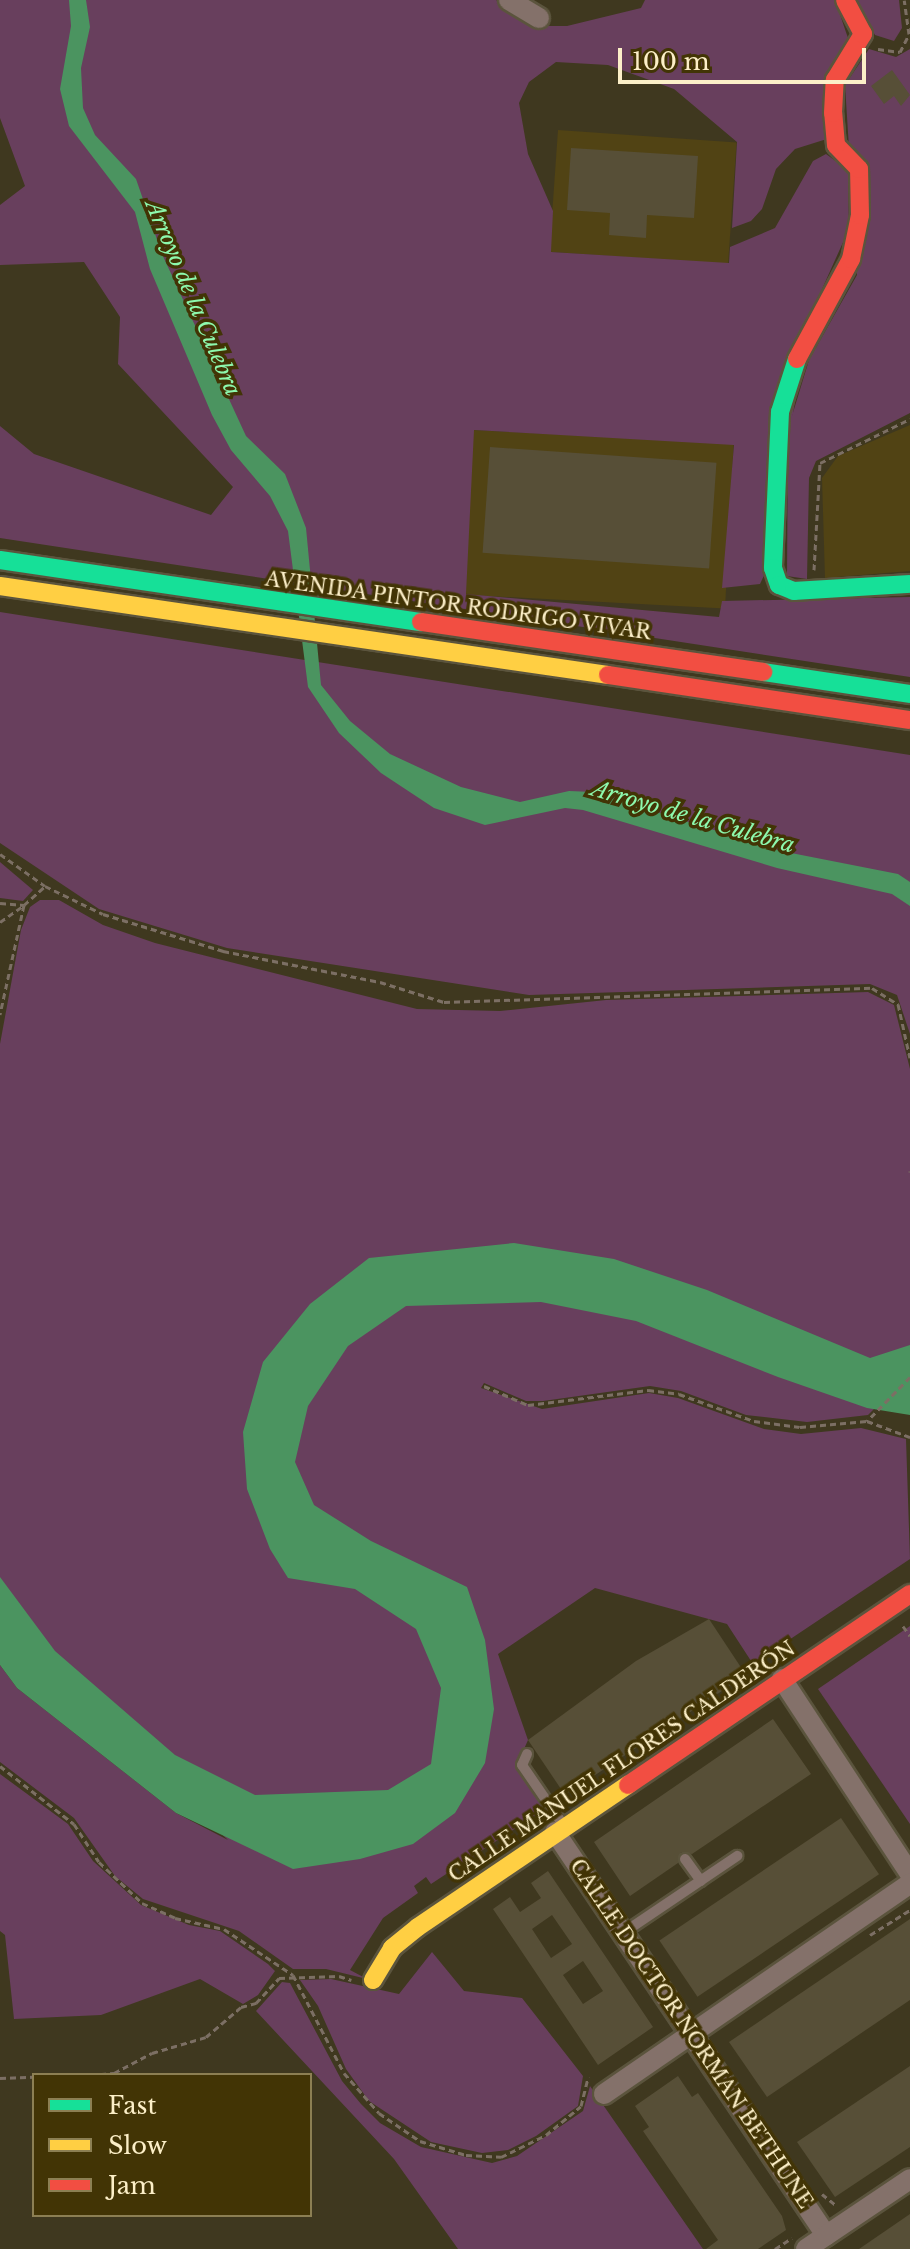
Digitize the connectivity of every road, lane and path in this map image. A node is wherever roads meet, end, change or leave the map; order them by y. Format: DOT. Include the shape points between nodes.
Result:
graph roads {
  1 [pos="509,0"];
  2 [pos="845,0"];
  3 [pos="904,0"];
  4 [pos="539,18"];
  5 [pos="863,34"];
  6 [pos="910,419"];
  7 [pos="0,560"];
  8 [pos="910,584"];
  9 [pos="0,586"];
  10 [pos="813,590"];
  11 [pos="910,694"];
  12 [pos="910,720"];
  13 [pos="0,854"];
  14 [pos="45,886"];
  15 [pos="0,903"];
  16 [pos="24,905"];
  17 [pos="0,922"];
  18 [pos="0,1014"];
  19 [pos="910,1058"];
  20 [pos="910,1377"];
  21 [pos="484,1386"];
  22 [pos="867,1421"];
  23 [pos="910,1437"];
  24 [pos="910,1594"];
  25 [pos="782,1679"];
  26 [pos="527,1754"];
  27 [pos="0,1766"];
  28 [pos="559,1829"];
  29 [pos="737,1856"];
  30 [pos="685,1859"];
  31 [pos="910,1874"];
  32 [pos="701,1881"];
  33 [pos="910,1884"];
  34 [pos="910,1910"];
  35 [pos="623,1933"];
  36 [pos="860,1942"];
  37 [pos="293,1975"];
  38 [pos="373,1980"];
  39 [pos="691,2034"];
  40 [pos="114,2073"];
  41 [pos="32,2077"];
  42 [pos="588,2077"];
  43 [pos="0,2078"];
  44 [pos="604,2094"];
  45 [pos="910,2179"];
  46 [pos="821,2192"];
  47 [pos="842,2203"];
  48 [pos="826,2235"];
  49 [pos="802,2240"];
  50 [pos="775,2249"];
  1 -- 4 [label="street"];
  2 -- 5 [label="main road"];
  3 -- 5 [label="path" via="909,34 900,52 879,50"];
  5 -- 10 [label="main road" via="835,80 833,113 836,145 859,169 860,215 851,259 791,369 780,412 773,568 779,585"];
  6 -- 10 [label="path" via="820,463"];
  7 -- 11 [label="main road, AVENIDA PINTOR RODRIGO VIVAR"];
  8 -- 10 [label="main road"];
  9 -- 12 [label="main road"];
  13 -- 14 [label="path"];
  14 -- 16 [label="path"];
  14 -- 19 [label="path" via="103,914 223,951 380,982 444,1002 872,988 898,1004"];
  15 -- 16 [label="path"];
  16 -- 17 [label="path"];
  16 -- 18 [label="path"];
  20 -- 22 [label="path"];
  21 -- 22 [label="path" via="528,1405 648,1390 679,1394 754,1421 800,1427"];
  22 -- 23 [label="path"];
  24 -- 25 [label="main road, CALLE MANUEL FLORES CALDERÓN"];
  25 -- 28 [label="main road, CALLE MANUEL FLORES CALDERÓN"];
  25 -- 31 [label="street"];
  26 -- 28 [label="lane" via="522,1765"];
  27 -- 37 [label="path" via="74,1824 99,1862 142,1903 175,1918 224,1929"];
  28 -- 35 [label="street, CALLE DOCTOR NORMAN BETHUNE"];
  28 -- 38 [label="main road, CALLE MANUEL FLORES CALDERÓN" via="392,1948"];
  29 -- 32 [label="lane"];
  30 -- 32 [label="lane"];
  32 -- 35 [label="lane"];
  33 -- 39 [label="street"];
  34 -- 36 [label="path"];
  35 -- 39 [label="street, CALLE DOCTOR NORMAN BETHUNE"];
  37 -- 38 [label="path" via="339,1976 361,1984"];
  37 -- 40 [label="path" via="279,1978 256,2003 241,2007 206,2037 152,2053"];
  37 -- 42 [label="path" via="344,2073 379,2113 420,2141 466,2155 501,2157 546,2135 581,2106"];
  39 -- 44 [label="street"];
  39 -- 48 [label="street, CALLE DOCTOR NORMAN BETHUNE"];
  41 -- 43 [label="path"];
  45 -- 48 [label="street"];
  46 -- 47 [label="path" via="830,2204"];
  48 -- 49 [label="street"];
  49 -- 50 [label="path"];
}
